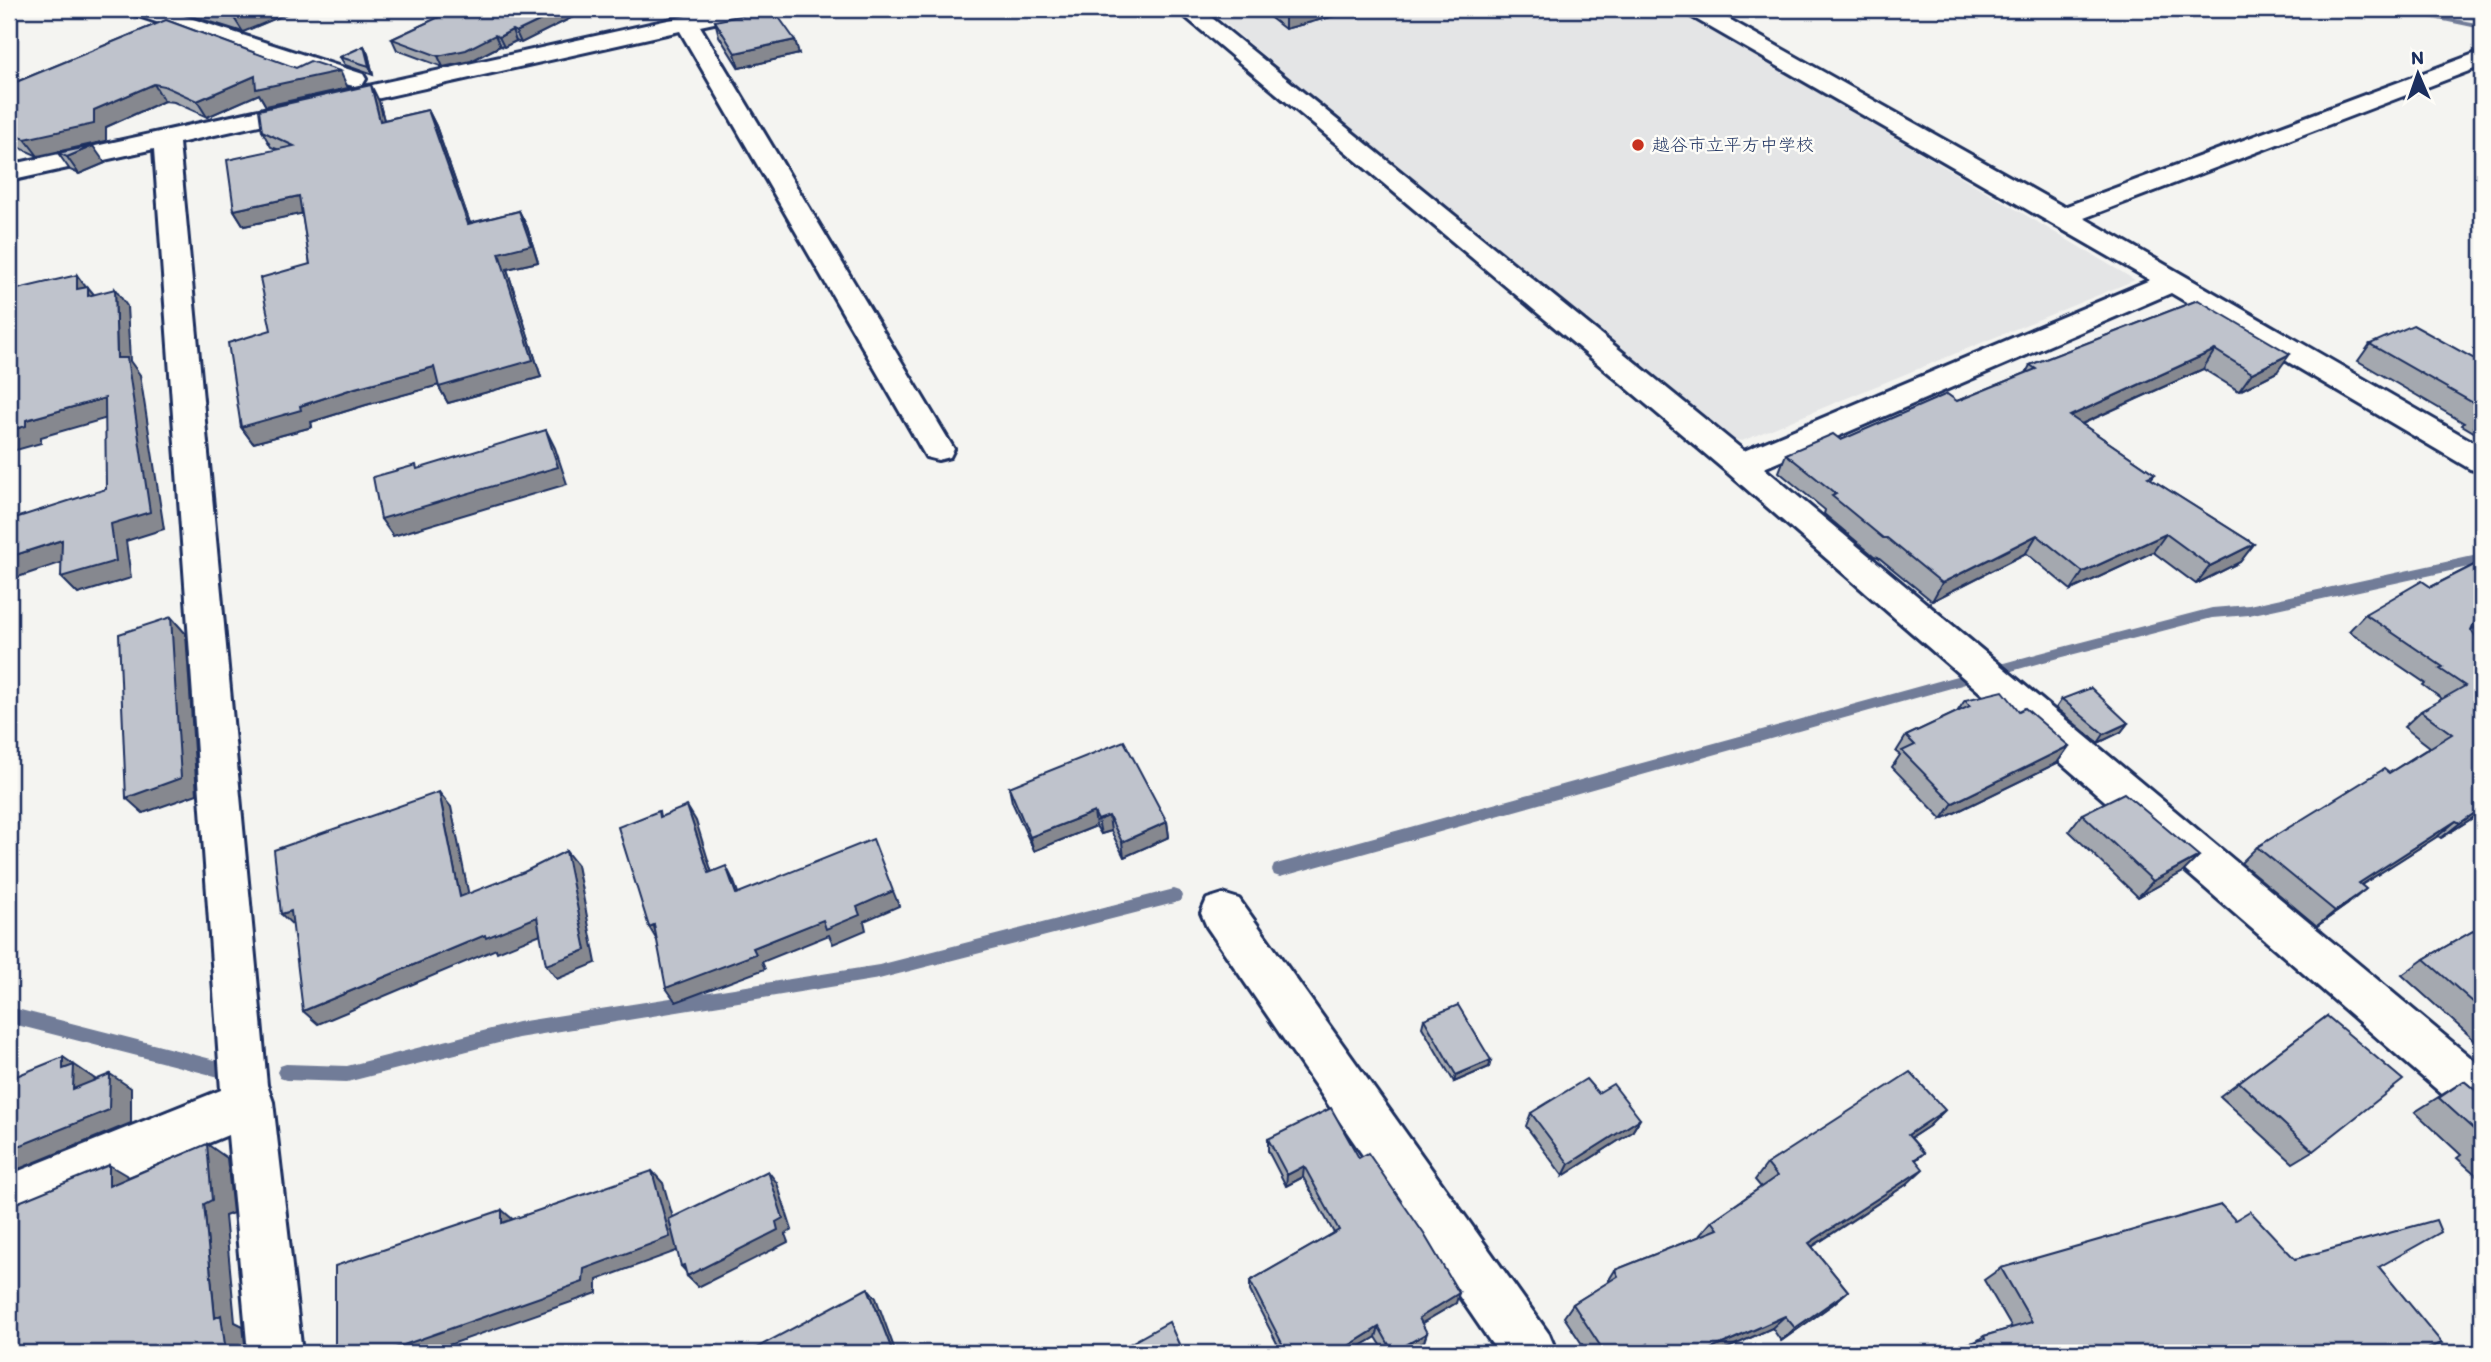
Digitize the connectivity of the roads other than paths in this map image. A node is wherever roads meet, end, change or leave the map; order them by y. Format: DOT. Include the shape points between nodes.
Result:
graph roads {
  1 [pos="140,9"];
  2 [pos="748,9"];
  3 [pos="1187,9"];
  4 [pos="1696,9"];
  5 [pos="686,22"];
  6 [pos="2482,58"];
  7 [pos="385,89"];
  8 [pos="166,138"];
  9 [pos="9,173"];
  10 [pos="2062,217"];
  11 [pos="2174,281"];
  12 [pos="938,449"];
  13 [pos="2482,461"];
  14 [pos="1740,465"];
  15 [pos="1223,914"];
  16 [pos="2482,1098"];
  17 [pos="248,1102"];
  18 [pos="9,1200"];
  19 [pos="275,1353"];
  20 [pos="1530,1353"];
  1 -- 7 [label="street"];
  2 -- 5 [label="street"];
  3 -- 14 [label="street"];
  4 -- 10 [label="street"];
  5 -- 7 [label="street"];
  5 -- 12 [label="street"];
  6 -- 10 [label="street"];
  7 -- 8 [label="street"];
  8 -- 9 [label="street"];
  8 -- 17 [label="street"];
  10 -- 11 [label="street"];
  11 -- 13 [label="street"];
  11 -- 14 [label="street"];
  14 -- 16 [label="street"];
  15 -- 20 [label="street"];
  17 -- 18 [label="street"];
  17 -- 19 [label="street"];
}
